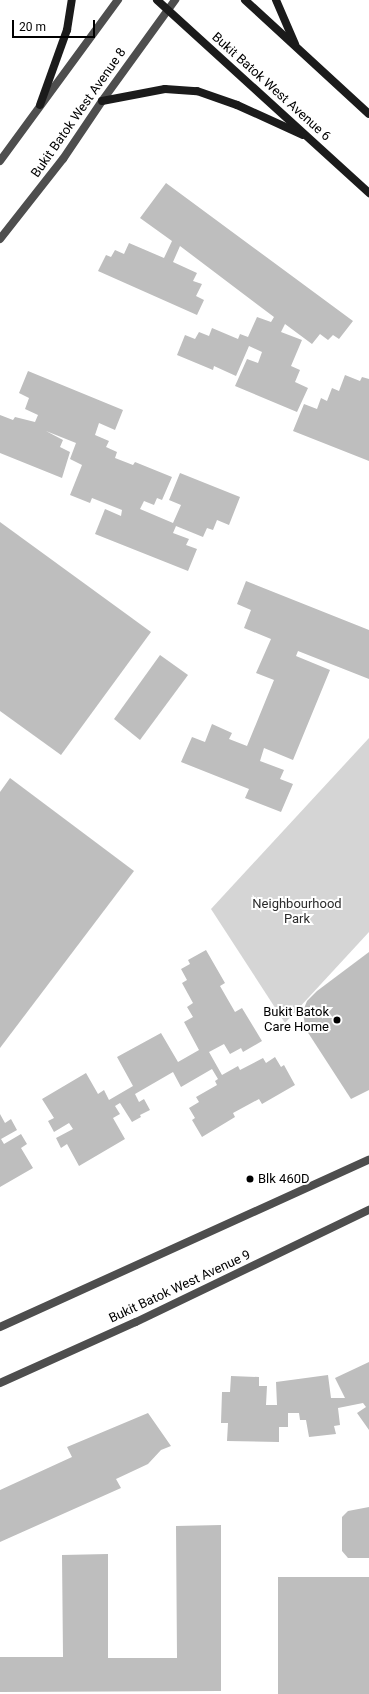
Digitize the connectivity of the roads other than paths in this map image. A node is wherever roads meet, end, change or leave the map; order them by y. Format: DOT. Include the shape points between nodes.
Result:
graph roads {
  1 [pos="72,0"];
  2 [pos="118,0"];
  3 [pos="157,0"];
  4 [pos="175,0"];
  5 [pos="245,0"];
  6 [pos="276,0"];
  7 [pos="168,10"];
  8 [pos="297,46"];
  9 [pos="102,101"];
  10 [pos="40,106"];
  11 [pos="369,114"];
  12 [pos="311,139"];
  13 [pos="0,161"];
  14 [pos="369,193"];
  15 [pos="0,239"];
  16 [pos="369,1160"];
  17 [pos="369,1210"];
  18 [pos="0,1327"];
  19 [pos="0,1383"];
  1 -- 10 [label="street" via="67,30"];
  2 -- 10 [label="street"];
  3 -- 7 [label="street, Bukit Batok West Avenue 6"];
  4 -- 7 [label="street, Bukit Batok West Avenue 8"];
  5 -- 8 [label="street"];
  6 -- 8 [label="street"];
  7 -- 9 [label="street, Bukit Batok West Avenue 8"];
  7 -- 12 [label="street, Bukit Batok West Avenue 6"];
  8 -- 11 [label="street"];
  9 -- 12 [label="street" via="165,89 197,91 237,105"];
  9 -- 15 [label="street, Bukit Batok West Avenue 8" via="63,159"];
  10 -- 13 [label="street"];
  12 -- 14 [label="street, Bukit Batok West Avenue 6"];
  16 -- 18 [label="street"];
  17 -- 19 [label="street, Bukit Batok West Avenue 9" via="136,1322"];
}
